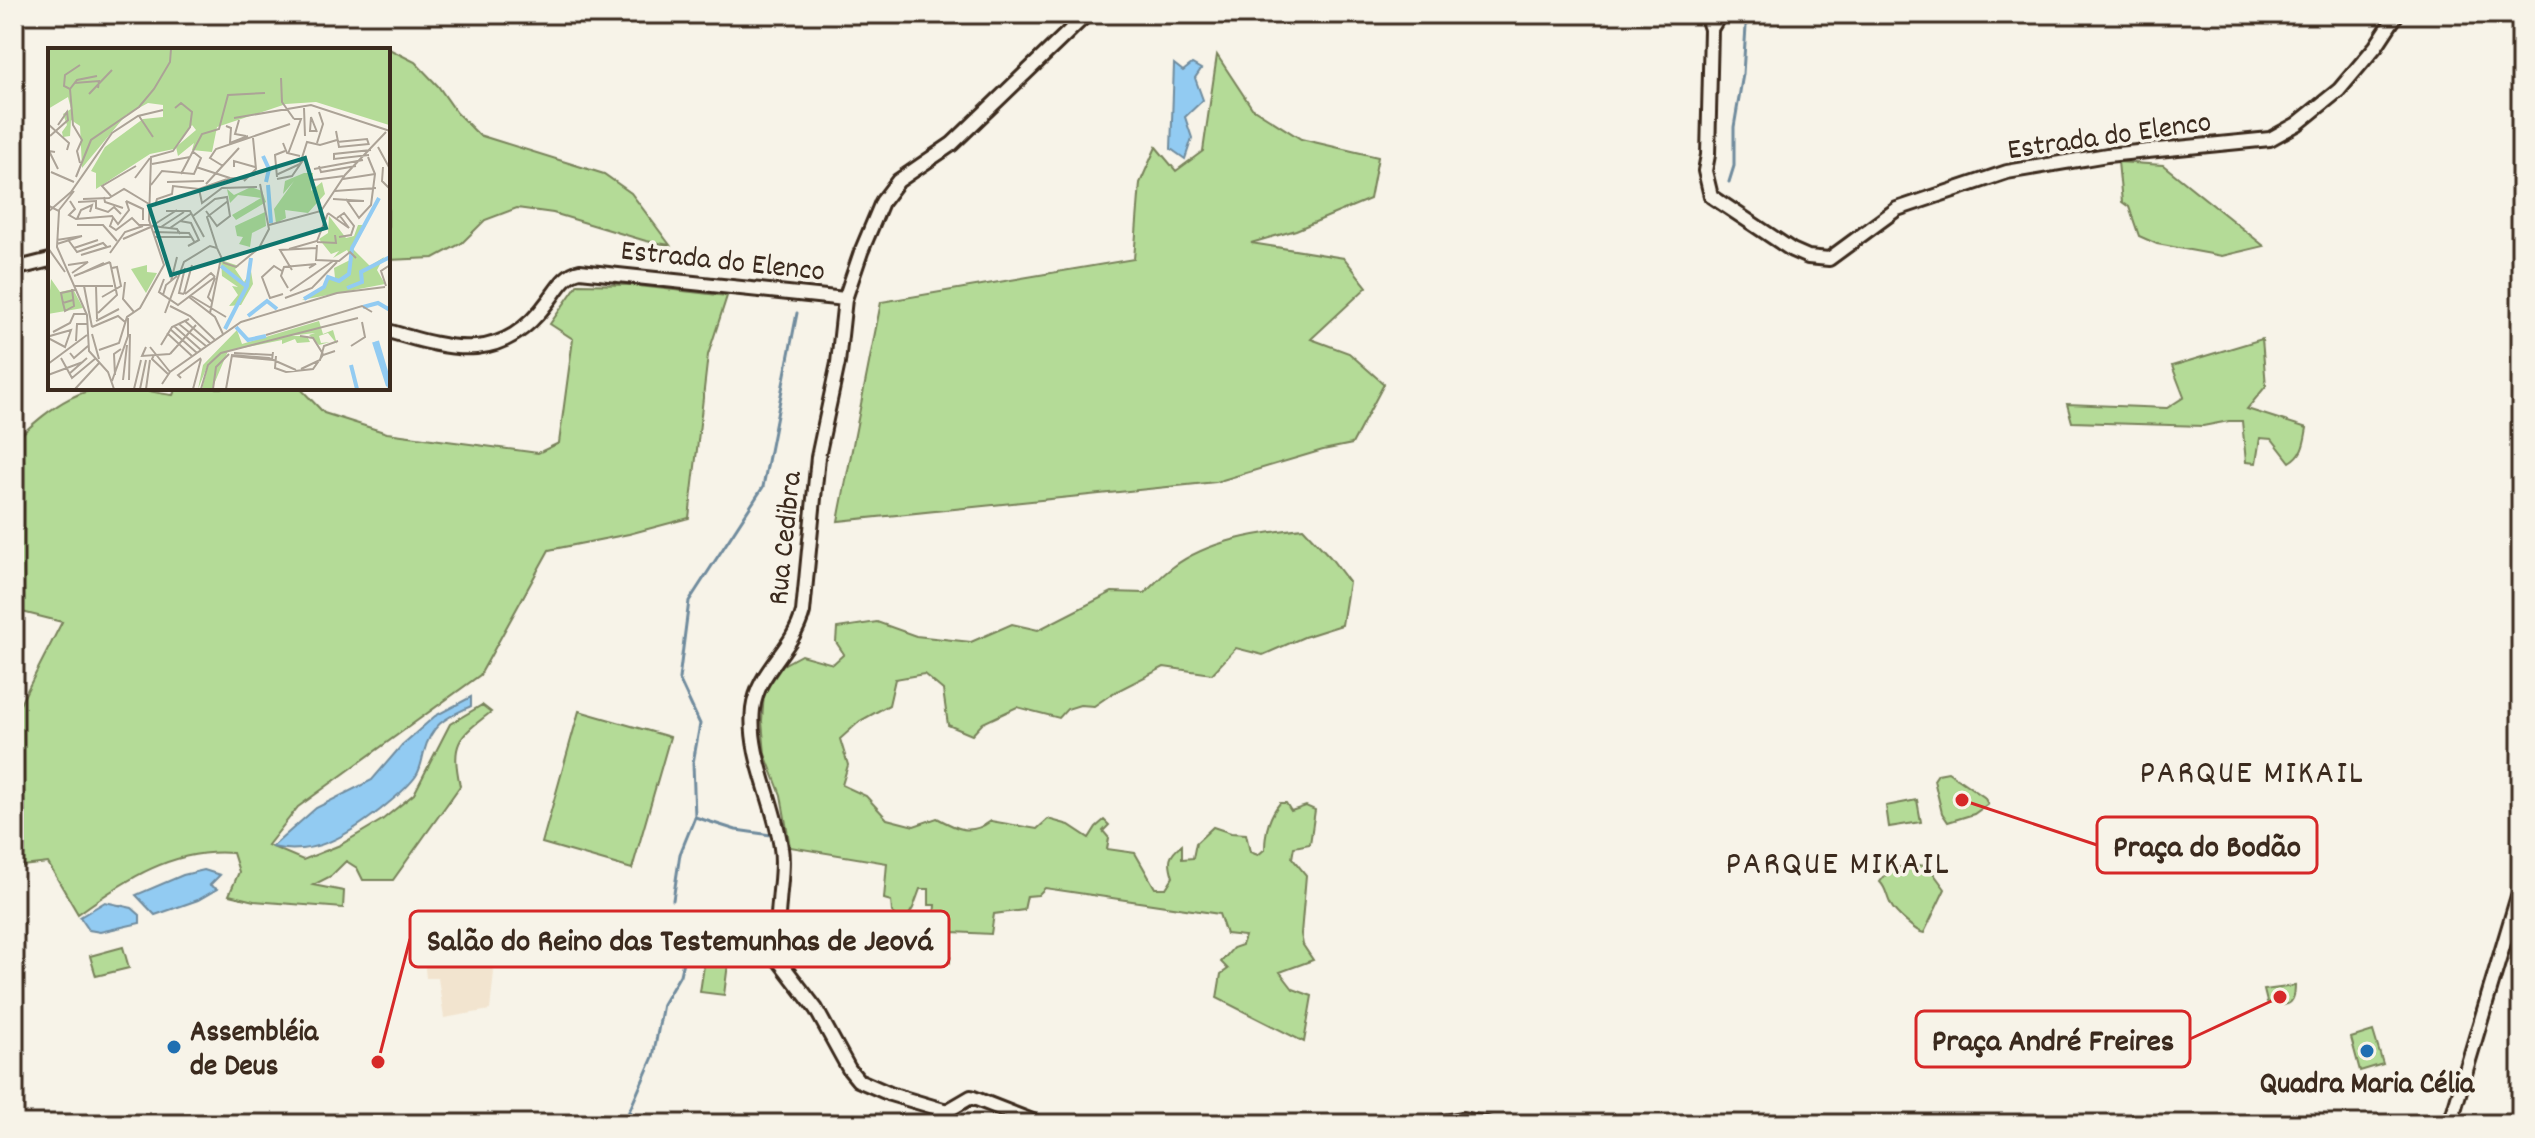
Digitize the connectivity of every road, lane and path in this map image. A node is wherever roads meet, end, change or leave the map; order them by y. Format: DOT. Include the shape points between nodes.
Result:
graph roads {
  1 [pos="1087,14"];
  2 [pos="1706,14"];
  3 [pos="1720,14"];
  4 [pos="2397,14"];
  5 [pos="1711,29"];
  6 [pos="48,260"];
  7 [pos="14,269"];
  8 [pos="845,299"];
  9 [pos="390,331"];
  10 [pos="2521,886"];
  11 [pos="638,929"];
  12 [pos="512,948"];
  13 [pos="777,958"];
  14 [pos="506,960"];
  15 [pos="1040,1124"];
  16 [pos="1433,1124"];
  17 [pos="1487,1124"];
  18 [pos="2450,1124"];
  1 -- 8 [label="street, Estrada do Elenco" via="952,144 890,189"];
  2 -- 5 [label="street, Estrada do Elenco"];
  3 -- 5 [label="street"];
  4 -- 5 [label="street, Estrada do Elenco" via="2339,90 2270,139 2078,159 2007,172 1897,209 1839,255 1819,260 1792,250 1711,196 1705,171"];
  6 -- 7 [label="street"];
  8 -- 9 [label="street, Estrada do Elenco" via="580,271 568,276 533,320 506,341 453,347"];
  8 -- 13 [label="street, Rua Cedibra" via="818,457 803,612 799,629 765,675 753,709 754,740 782,852"];
  10 -- 18 [label="street"];
  11 -- 12 [label="street"];
  11 -- 12 [label="street" via="522,925"];
  11 -- 13 [label="street" via="692,924 719,930"];
  12 -- 14 [label="street"];
  13 -- 15 [label="street" via="816,1009 858,1080 947,1111 971,1097"];
  16 -- 17 [label="street" via="1463,1119"];
}
